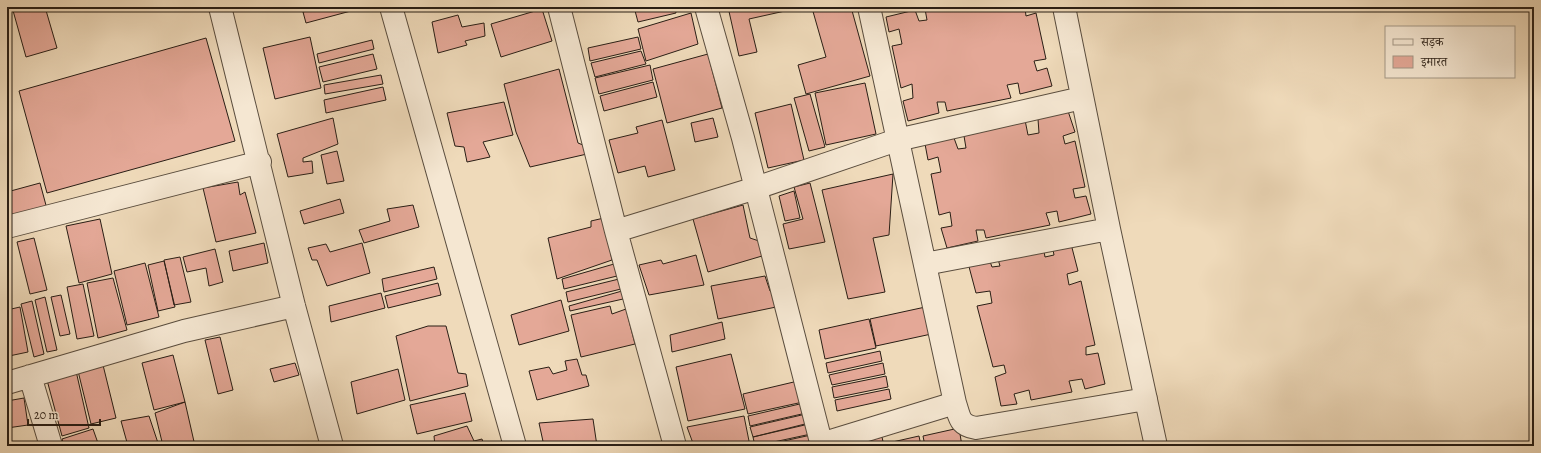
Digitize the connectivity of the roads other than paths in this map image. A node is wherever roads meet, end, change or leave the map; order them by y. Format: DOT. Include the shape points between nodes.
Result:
graph roads {
  1 [pos="220,7"];
  2 [pos="391,7"];
  3 [pos="559,7"];
  4 [pos="706,7"];
  5 [pos="868,7"];
  6 [pos="1064,7"];
  7 [pos="1082,98"];
  8 [pos="897,140"];
  9 [pos="260,162"];
  10 [pos="756,188"];
  11 [pos="7,228"];
  12 [pos="1109,229"];
  13 [pos="616,231"];
  14 [pos="925,264"];
  15 [pos="294,306"];
  16 [pos="30,376"];
  17 [pos="7,383"];
  18 [pos="1146,399"];
  19 [pos="956,402"];
  20 [pos="822,445"];
  21 [pos="51,446"];
  22 [pos="332,446"];
  23 [pos="515,446"];
  24 [pos="675,446"];
  25 [pos="1156,446"];
  1 -- 9 [label="street"];
  2 -- 23 [label="street"];
  3 -- 13 [label="street"];
  4 -- 10 [label="street"];
  5 -- 8 [label="street"];
  6 -- 7 [label="street"];
  7 -- 8 [label="street"];
  7 -- 12 [label="street"];
  8 -- 10 [label="street"];
  8 -- 14 [label="street"];
  9 -- 11 [label="street"];
  9 -- 15 [label="street"];
  10 -- 13 [label="street"];
  10 -- 20 [label="street"];
  12 -- 14 [label="street"];
  12 -- 18 [label="street"];
  13 -- 24 [label="street"];
  14 -- 19 [label="street"];
  15 -- 16 [label="street" via="184,331"];
  15 -- 22 [label="street"];
  16 -- 17 [label="street"];
  16 -- 21 [label="street"];
  18 -- 19 [label="street" via="976,428 966,426 962,422"];
  18 -- 25 [label="street"];
  19 -- 20 [label="street"];
}
